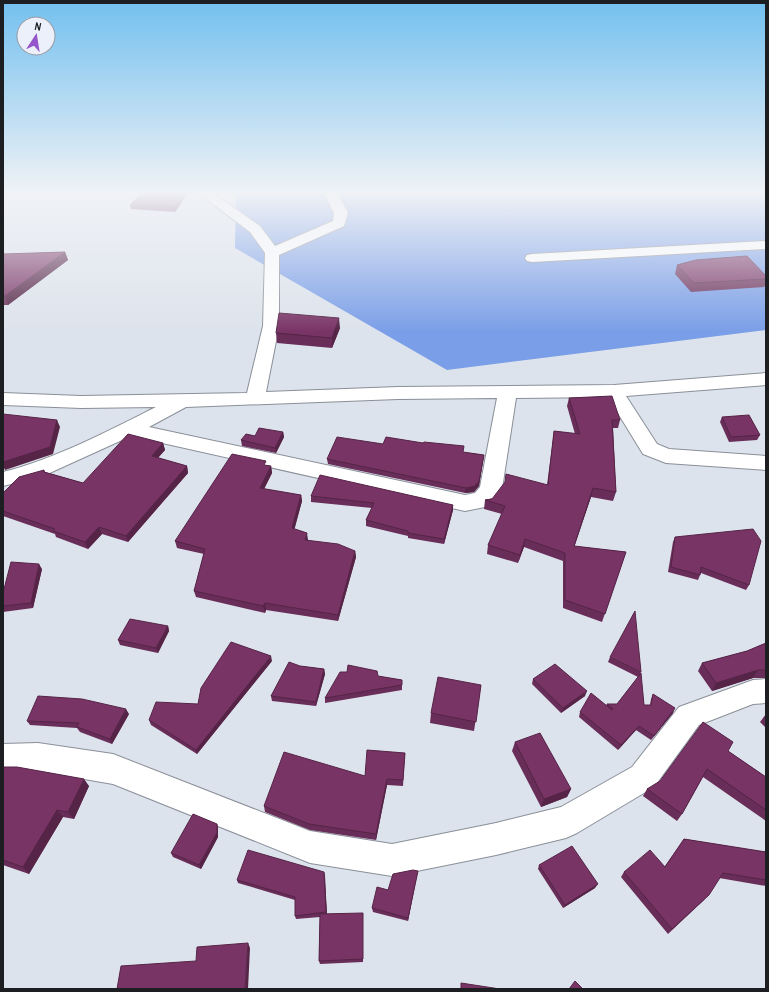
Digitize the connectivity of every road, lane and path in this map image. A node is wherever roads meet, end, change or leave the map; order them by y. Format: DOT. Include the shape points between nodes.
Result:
graph roads {
  1 [pos="263,239"];
  2 [pos="304,239"];
  3 [pos="766,245"];
  4 [pos="272,253"];
  5 [pos="532,258"];
  6 [pos="766,379"];
  7 [pos="614,391"];
  8 [pos="507,392"];
  9 [pos="255,398"];
  10 [pos="3,399"];
  11 [pos="184,401"];
  12 [pos="129,429"];
  13 [pos="766,463"];
  14 [pos="3,478"];
  15 [pos="766,690"];
  16 [pos="3,758"];
  1 -- 4 [label="street"];
  2 -- 4 [label="street"];
  3 -- 5 [label="street"];
  4 -- 9 [label="street" via="271,326"];
  6 -- 7 [label="street"];
  7 -- 8 [label="street"];
  7 -- 13 [label="street" via="650,449 666,456"];
  8 -- 9 [label="street"];
  8 -- 12 [label="street" via="491,488 482,500 465,503"];
  9 -- 11 [label="street"];
  10 -- 11 [label="street" via="82,402"];
  11 -- 12 [label="street"];
  12 -- 14 [label="street" via="35,471"];
  15 -- 16 [label="street" via="753,692 689,716 643,776 566,822 496,840 392,860 310,847 113,770 38,756"];
}
